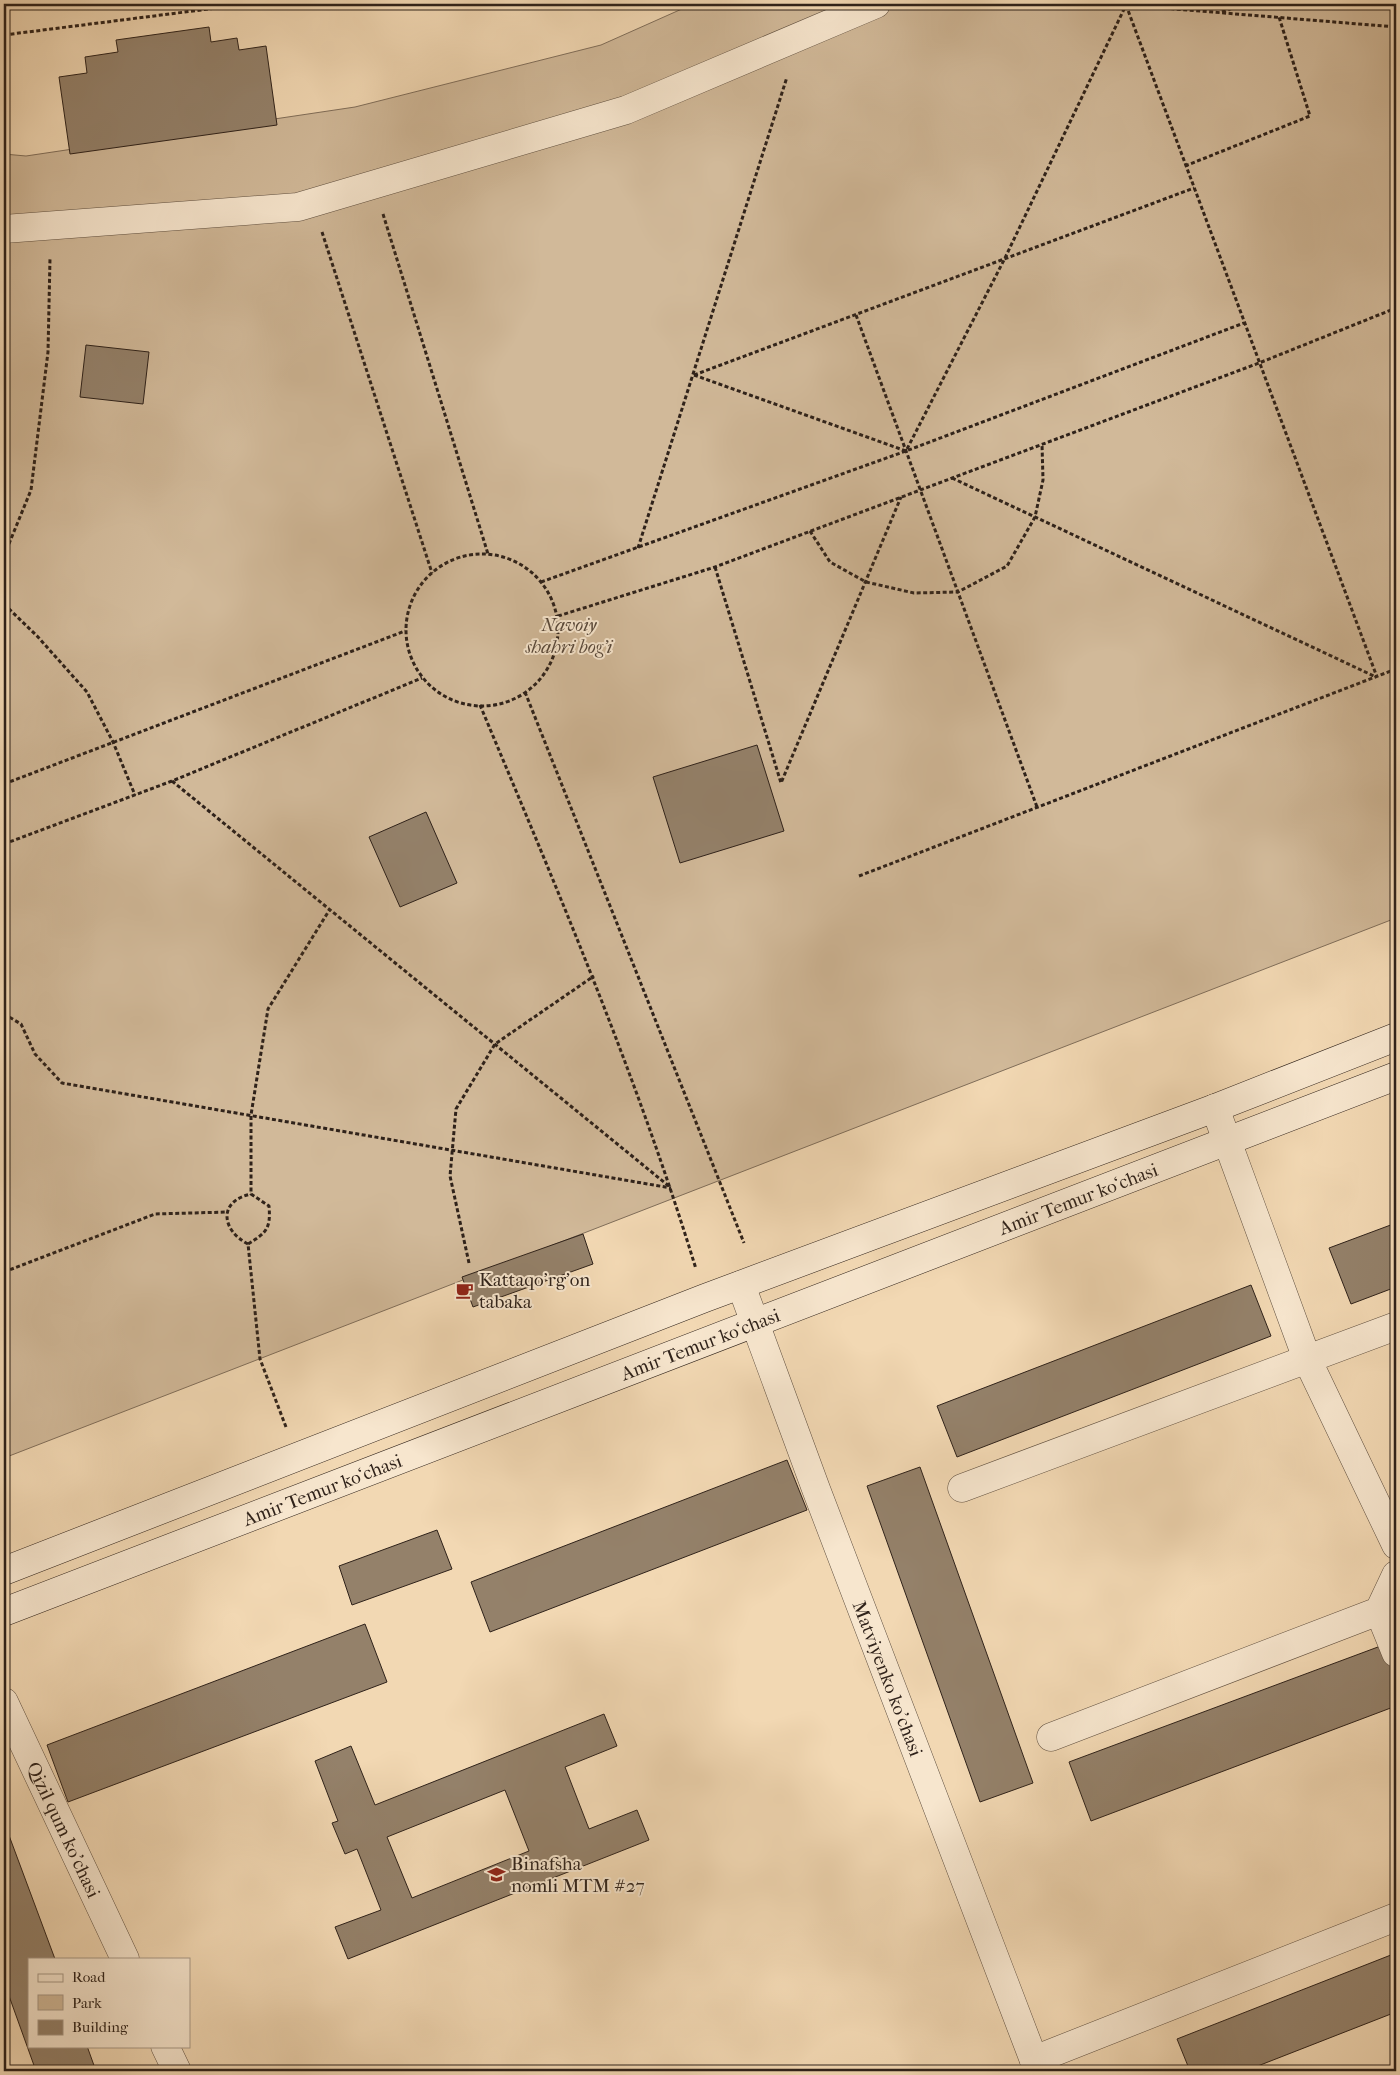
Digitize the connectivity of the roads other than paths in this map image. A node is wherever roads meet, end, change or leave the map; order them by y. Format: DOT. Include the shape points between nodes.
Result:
graph roads {
  1 [pos="876,4"];
  2 [pos="4,230"];
  3 [pos="1396,1037"];
  4 [pos="1396,1076"];
  5 [pos="1215,1108"];
  6 [pos="1227,1142"];
  7 [pos="741,1285"];
  8 [pos="754,1322"];
  9 [pos="1396,1326"];
  10 [pos="1307,1359"];
  11 [pos="962,1488"];
  12 [pos="1396,1545"];
  13 [pos="4,1571"];
  14 [pos="1396,1575"];
  15 [pos="4,1612"];
  16 [pos="1379,1612"];
  17 [pos="1396,1653"];
  18 [pos="4,1702"];
  19 [pos="1051,1737"];
  20 [pos="1396,1917"];
  21 [pos="126,1958"];
  22 [pos="167,2048"];
  23 [pos="1036,2066"];
  24 [pos="177,2071"];
  1 -- 2 [label="street" via="626,110 298,207"];
  3 -- 5 [label="street, Amir Temur ko‘chasi"];
  4 -- 6 [label="street, Amir Temur ko‘chasi"];
  5 -- 6 [label="street"];
  5 -- 7 [label="street, Amir Temur ko‘chasi"];
  6 -- 8 [label="street, Amir Temur ko‘chasi"];
  6 -- 10 [label="street"];
  7 -- 8 [label="street, Matviyenko ko'chasi"];
  7 -- 13 [label="street, Amir Temur ko‘chasi"];
  8 -- 15 [label="street, Amir Temur ko‘chasi"];
  8 -- 23 [label="street, Matviyenko ko'chasi"];
  9 -- 10 [label="street"];
  10 -- 11 [label="street"];
  10 -- 12 [label="street"];
  14 -- 16 [label="street"];
  16 -- 17 [label="street"];
  16 -- 19 [label="street"];
  18 -- 21 [label="street, Qizil qum ko'chasi"];
  20 -- 23 [label="street"];
  22 -- 24 [label="street"];
}
